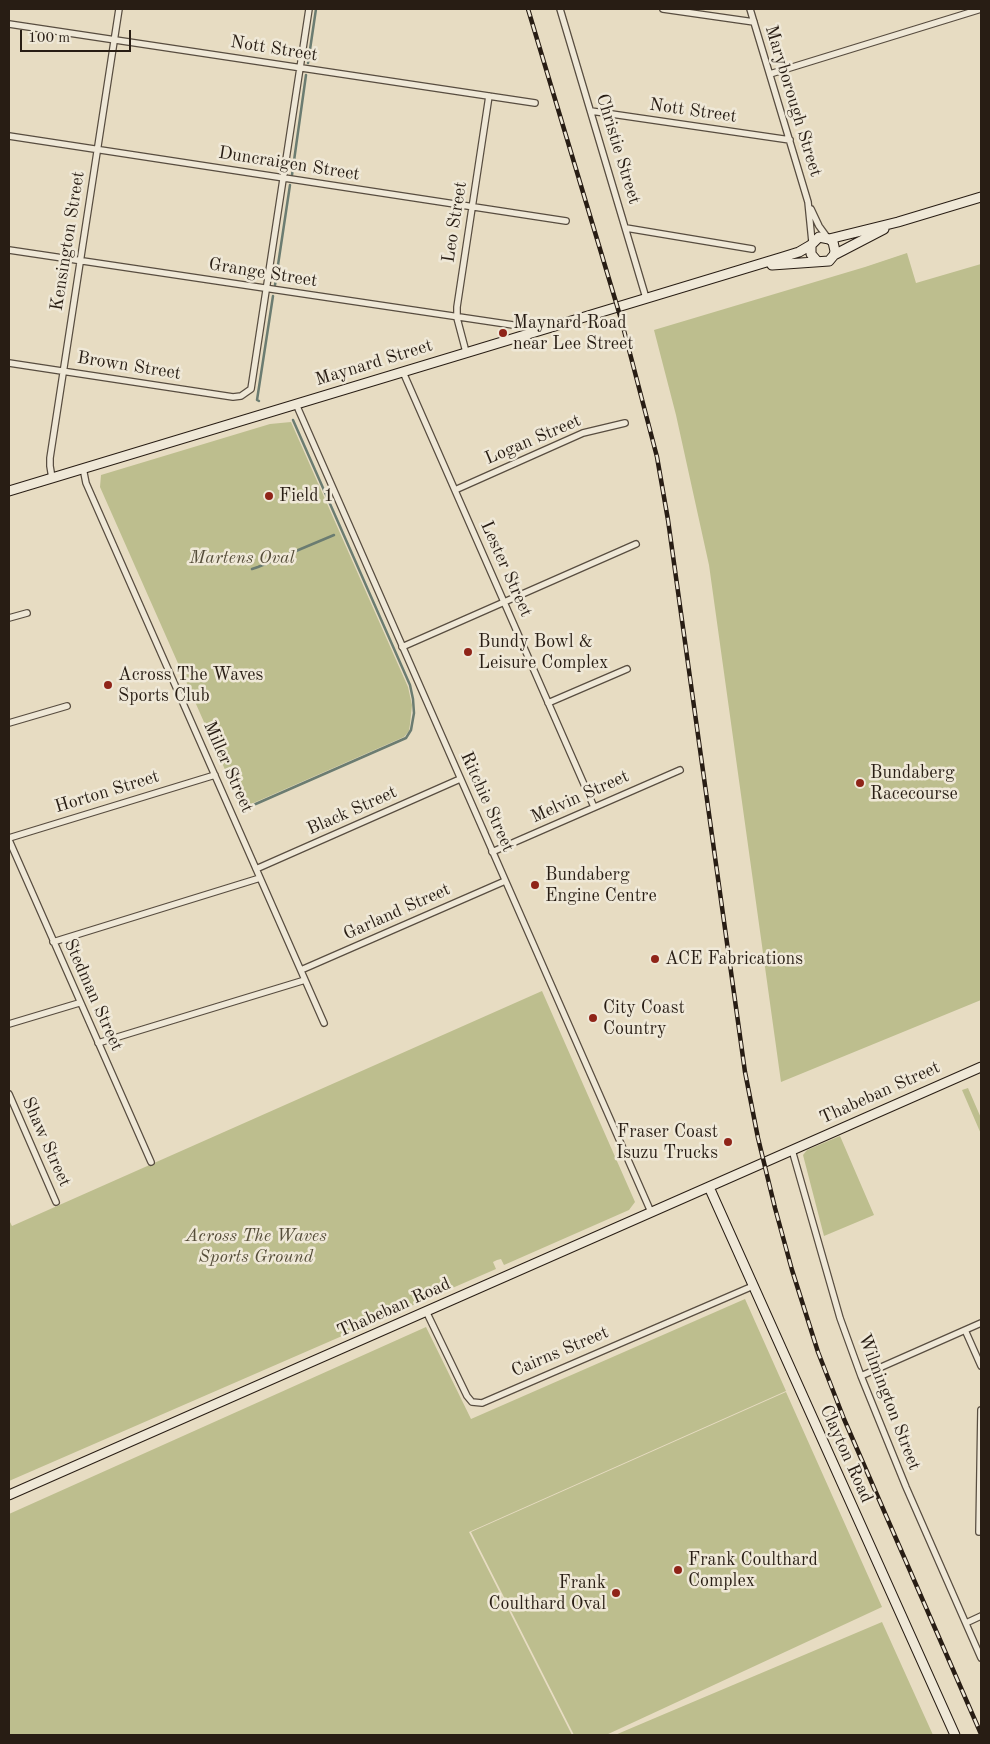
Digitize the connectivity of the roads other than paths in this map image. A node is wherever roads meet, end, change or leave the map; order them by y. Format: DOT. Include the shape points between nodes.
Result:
graph roads {
  1 [pos="119,9"];
  2 [pos="309,9"];
  3 [pos="560,9"];
  4 [pos="663,9"];
  5 [pos="750,9"];
  6 [pos="981,10"];
  7 [pos="754,22"];
  8 [pos="9,24"];
  9 [pos="115,40"];
  10 [pos="300,68"];
  11 [pos="770,74"];
  12 [pos="489,96"];
  13 [pos="534,103"];
  14 [pos="591,111"];
  15 [pos="9,136"];
  16 [pos="790,140"];
  17 [pos="98,150"];
  18 [pos="284,178"];
  19 [pos="981,197"];
  20 [pos="808,202"];
  21 [pos="473,206"];
  22 [pos="566,221"];
  23 [pos="898,222"];
  24 [pos="626,228"];
  25 [pos="828,238"];
  26 [pos="812,243"];
  27 [pos="752,249"];
  28 [pos="9,250"];
  29 [pos="834,255"];
  30 [pos="80,260"];
  31 [pos="817,261"];
  32 [pos="749,268"];
  33 [pos="267,288"];
  34 [pos="646,298"];
  35 [pos="457,318"];
  36 [pos="513,325"];
  37 [pos="466,352"];
  38 [pos="9,362"];
  39 [pos="63,371"];
  40 [pos="403,372"];
  41 [pos="296,404"];
  42 [pos="625,422"];
  43 [pos="83,468"];
  44 [pos="52,478"];
  45 [pos="455,490"];
  46 [pos="9,491"];
  47 [pos="636,544"];
  48 [pos="505,602"];
  49 [pos="27,612"];
  50 [pos="9,618"];
  51 [pos="402,647"];
  52 [pos="627,669"];
  53 [pos="548,703"];
  54 [pos="67,706"];
  55 [pos="9,723"];
  56 [pos="680,770"];
  57 [pos="215,775"];
  58 [pos="460,779"];
  59 [pos="594,807"];
  60 [pos="9,839"];
  61 [pos="492,852"];
  62 [pos="256,870"];
  63 [pos="260,878"];
  64 [pos="505,881"];
  65 [pos="53,942"];
  66 [pos="301,970"];
  67 [pos="305,980"];
  68 [pos="79,1003"];
  69 [pos="324,1023"];
  70 [pos="9,1024"];
  71 [pos="98,1043"];
  72 [pos="981,1067"];
  73 [pos="9,1094"];
  74 [pos="792,1150"];
  75 [pos="150,1162"];
  76 [pos="709,1187"];
  77 [pos="56,1202"];
  78 [pos="651,1212"];
  79 [pos="754,1286"];
  80 [pos="426,1311"];
  81 [pos="981,1323"];
  82 [pos="965,1330"];
  83 [pos="981,1366"];
  84 [pos="862,1376"];
  85 [pos="981,1410"];
  86 [pos="9,1495"];
  87 [pos="979,1532"];
  88 [pos="981,1616"];
  89 [pos="966,1623"];
  90 [pos="981,1658"];
  91 [pos="955,1735"];
  1 -- 9 [label="street, Kensington Street"];
  2 -- 10 [label="street"];
  3 -- 14 [label="street, Christie Street"];
  4 -- 7 [label="street"];
  5 -- 7 [label="street, Maryborough Street"];
  6 -- 11 [label="street"];
  7 -- 11 [label="street, Maryborough Street"];
  8 -- 9 [label="street, Nott Street"];
  9 -- 10 [label="street, Nott Street"];
  9 -- 17 [label="street, Kensington Street"];
  10 -- 12 [label="street, Nott Street"];
  10 -- 18 [label="street"];
  11 -- 16 [label="street, Maryborough Street"];
  12 -- 13 [label="street, Nott Street"];
  12 -- 21 [label="street, Leo Street"];
  14 -- 16 [label="street, Nott Street"];
  14 -- 24 [label="street, Christie Street"];
  15 -- 17 [label="street, Duncraigen Street"];
  16 -- 20 [label="street, Maryborough Street"];
  17 -- 18 [label="street, Duncraigen Street"];
  17 -- 30 [label="street, Kensington Street"];
  18 -- 21 [label="street, Duncraigen Street"];
  18 -- 33 [label="street"];
  19 -- 23 [label="street"];
  20 -- 25 [label="street, Maryborough Street"];
  20 -- 26 [label="street, Maryborough Street"];
  21 -- 22 [label="street, Duncraigen Street"];
  21 -- 35 [label="street, Leo Street"];
  23 -- 25 [label="street"];
  23 -- 29 [label="street"];
  24 -- 27 [label="street"];
  24 -- 34 [label="street, Christie Street"];
  25 -- 26 [label="street" via="819,237"];
  25 -- 29 [label="street" via="835,246"];
  26 -- 31 [label="street" via="811,254"];
  26 -- 32 [label="street, Maynard Street" via="800,252"];
  28 -- 30 [label="street, Grange Street"];
  29 -- 31 [label="street" via="826,262"];
  30 -- 33 [label="street, Grange Street"];
  30 -- 39 [label="street, Kensington Street"];
  31 -- 32 [label="street, Maynard Street"];
  32 -- 34 [label="street, Maynard Street"];
  33 -- 35 [label="street, Grange Street"];
  33 -- 39 [label="street, Brown Street" via="252,386 245,394 233,397"];
  34 -- 37 [label="street, Maynard Street"];
  35 -- 36 [label="street, Grange Street"];
  35 -- 37 [label="street, Leo Street"];
  37 -- 40 [label="street, Maynard Street"];
  38 -- 39 [label="street, Brown Street"];
  39 -- 44 [label="street, Kensington Street" via="50,458"];
  40 -- 41 [label="street, Maynard Street"];
  40 -- 45 [label="street, Lester Street"];
  41 -- 43 [label="street, Maynard Street"];
  41 -- 51 [label="street, Ritchie Street"];
  42 -- 45 [label="street, Logan Street" via="582,434"];
  43 -- 44 [label="street, Maynard Street"];
  43 -- 57 [label="street, Miller Street" via="90,491"];
  44 -- 46 [label="street, Maynard Street"];
  45 -- 48 [label="street, Lester Street"];
  47 -- 48 [label="street"];
  48 -- 51 [label="street"];
  48 -- 53 [label="street, Lester Street"];
  49 -- 50 [label="street"];
  51 -- 58 [label="street, Ritchie Street"];
  52 -- 53 [label="street"];
  53 -- 59 [label="street, Lester Street"];
  54 -- 55 [label="street"];
  56 -- 59 [label="street, Melvin Street"];
  57 -- 60 [label="street, Horton Street"];
  57 -- 62 [label="street, Miller Street"];
  58 -- 61 [label="street, Ritchie Street"];
  58 -- 62 [label="street, Black Street"];
  59 -- 61 [label="street, Melvin Street"];
  60 -- 65 [label="street, Stedman Street"];
  61 -- 64 [label="street, Ritchie Street"];
  62 -- 63 [label="street, Miller Street"];
  63 -- 65 [label="street"];
  63 -- 66 [label="street, Miller Street"];
  64 -- 66 [label="street, Garland Street"];
  64 -- 78 [label="street, Ritchie Street"];
  65 -- 68 [label="street, Stedman Street"];
  66 -- 67 [label="street, Miller Street"];
  67 -- 69 [label="street, Miller Street"];
  67 -- 71 [label="street"];
  68 -- 70 [label="street"];
  68 -- 71 [label="street, Stedman Street"];
  71 -- 75 [label="street, Stedman Street"];
  72 -- 74 [label="street, Thabeban Street"];
  73 -- 77 [label="street, Shaw Street"];
  74 -- 76 [label="street, Thabeban Road"];
  74 -- 84 [label="street, Wilmington Street" via="840,1318"];
  76 -- 78 [label="street, Thabeban Road"];
  76 -- 79 [label="street, Clayton Road"];
  78 -- 80 [label="street, Thabeban Road"];
  79 -- 80 [label="street, Cairns Street" via="482,1403 472,1402 467,1396"];
  79 -- 91 [label="street, Clayton Road"];
  80 -- 86 [label="street, Thabeban Road"];
  81 -- 82 [label="street"];
  82 -- 83 [label="street"];
  82 -- 84 [label="street"];
  84 -- 89 [label="street, Wilmington Street" via="906,1487"];
  85 -- 87 [label="street"];
  88 -- 89 [label="street"];
  89 -- 90 [label="street, Wilmington Street"];
}
